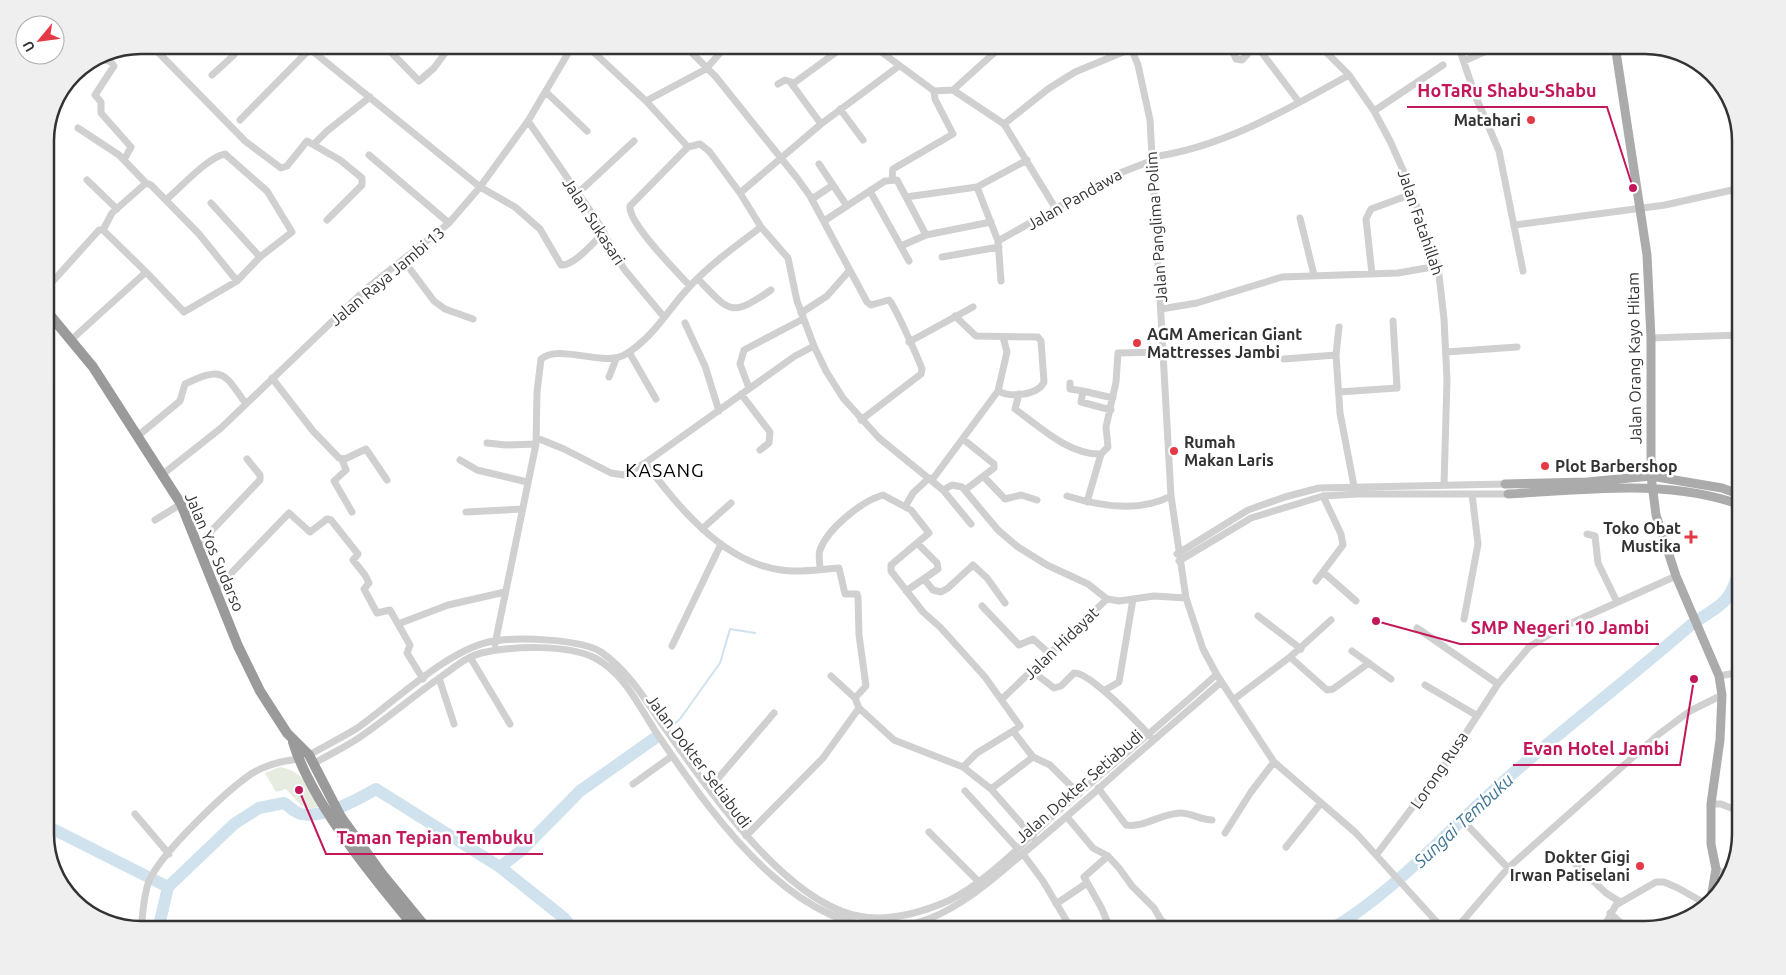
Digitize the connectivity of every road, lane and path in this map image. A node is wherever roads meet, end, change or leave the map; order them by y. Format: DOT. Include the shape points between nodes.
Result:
graph roads {
  1 [pos="160,54"];
  2 [pos="234,54"];
  3 [pos="317,54"];
  4 [pos="393,54"];
  5 [pos="444,54"];
  6 [pos="569,54"];
  7 [pos="596,54"];
  8 [pos="692,54"];
  9 [pos="719,54"];
  10 [pos="833,54"];
  11 [pos="884,54"];
  12 [pos="993,54"];
  13 [pos="1114,54"];
  14 [pos="1133,54"];
  15 [pos="1234,54"];
  16 [pos="1248,54"];
  17 [pos="1263,54"];
  18 [pos="1329,54"];
  19 [pos="1461,54"];
  20 [pos="1480,54"];
  21 [pos="1616,54"];
  22 [pos="304,55"];
  23 [pos="106,60"];
  24 [pos="1464,61"];
  25 [pos="1443,65"];
  26 [pos="899,66"];
  27 [pos="706,69"];
  28 [pos="1350,74"];
  29 [pos="212,75"];
  30 [pos="791,83"];
  31 [pos="778,84"];
  32 [pos="934,90"];
  33 [pos="953,90"];
  34 [pos="546,92"];
  35 [pos="370,97"];
  36 [pos="646,101"];
  37 [pos="1299,102"];
  38 [pos="840,109"];
  39 [pos="1374,111"];
  40 [pos="240,120"];
  41 [pos="528,121"];
  42 [pos="821,124"];
  43 [pos="1004,124"];
  44 [pos="78,128"];
  45 [pos="587,131"];
  46 [pos="863,140"];
  47 [pos="634,141"];
  48 [pos="314,144"];
  49 [pos="688,147"];
  50 [pos="368,155"];
  51 [pos="781,158"];
  52 [pos="1151,159"];
  53 [pos="124,160"];
  54 [pos="1027,160"];
  55 [pos="819,164"];
  56 [pos="892,179"];
  57 [pos="87,180"];
  58 [pos="146,183"];
  59 [pos="833,185"];
  60 [pos="977,187"];
  61 [pos="480,188"];
  62 [pos="1732,190"];
  63 [pos="870,191"];
  64 [pos="740,193"];
  65 [pos="577,194"];
  66 [pos="1412,194"];
  67 [pos="906,197"];
  68 [pos="812,199"];
  69 [pos="166,200"];
  70 [pos="211,203"];
  71 [pos="847,206"];
  72 [pos="117,209"];
  73 [pos="1056,209"];
  74 [pos="1641,209"];
  75 [pos="1300,218"];
  76 [pos="326,220"];
  77 [pos="824,221"];
  78 [pos="991,222"];
  79 [pos="450,223"];
  80 [pos="1515,225"];
  81 [pos="761,227"];
  82 [pos="103,230"];
  83 [pos="604,232"];
  84 [pos="926,236"];
  85 [pos="998,244"];
  86 [pos="901,246"];
  87 [pos="942,256"];
  88 [pos="260,257"];
  89 [pos="404,261"];
  90 [pos="910,262"];
  91 [pos="1438,266"];
  92 [pos="849,271"];
  93 [pos="1523,271"];
  94 [pos="146,272"];
  95 [pos="1372,274"];
  96 [pos="1314,275"];
  97 [pos="698,279"];
  98 [pos="54,280"];
  99 [pos="237,281"];
  100 [pos="1001,281"];
  101 [pos="690,286"];
  102 [pos="771,290"];
  103 [pos="973,307"];
  104 [pos="1161,309"];
  105 [pos="802,316"];
  106 [pos="955,316"];
  107 [pos="664,317"];
  108 [pos="54,320"];
  109 [pos="473,320"];
  110 [pos="1393,320"];
  111 [pos="685,324"];
  112 [pos="1339,327"];
  113 [pos="1732,335"];
  114 [pos="1003,338"];
  115 [pos="1651,338"];
  116 [pos="71,340"];
  117 [pos="909,342"];
  118 [pos="814,346"];
  119 [pos="1517,347"];
  120 [pos="629,352"];
  121 [pos="1163,352"];
  122 [pos="1446,352"];
  123 [pos="1336,355"];
  124 [pos="616,359"];
  125 [pos="1284,359"];
  126 [pos="609,377"];
  127 [pos="272,378"];
  128 [pos="1070,383"];
  129 [pos="750,388"];
  130 [pos="998,391"];
  131 [pos="1083,391"];
  132 [pos="1339,392"];
  133 [pos="741,394"];
  134 [pos="1018,394"];
  135 [pos="1113,398"];
  136 [pos="656,399"];
  137 [pos="246,404"];
  138 [pos="1110,410"];
  139 [pos="719,411"];
  140 [pos="861,420"];
  141 [pos="138,435"];
  142 [pos="963,439"];
  143 [pos="536,441"];
  144 [pos="487,443"];
  145 [pos="760,450"];
  146 [pos="1102,454"];
  147 [pos="247,459"];
  148 [pos="342,460"];
  149 [pos="460,460"];
  150 [pos="645,463"];
  151 [pos="162,474"];
  152 [pos="1651,476"];
  153 [pos="984,477"];
  154 [pos="930,479"];
  155 [pos="387,480"];
  156 [pos="526,482"];
  157 [pos="1506,484"];
  158 [pos="1444,485"];
  159 [pos="1354,486"];
  160 [pos="1654,487"];
  161 [pos="1524,488"];
  162 [pos="943,490"];
  163 [pos="965,490"];
  164 [pos="1732,492"];
  165 [pos="1472,494"];
  166 [pos="1508,494"];
  167 [pos="1066,496"];
  168 [pos="1171,496"];
  169 [pos="1323,496"];
  170 [pos="1285,497"];
  171 [pos="1037,500"];
  172 [pos="1088,502"];
  173 [pos="1732,502"];
  174 [pos="732,503"];
  175 [pos="181,504"];
  176 [pos="905,506"];
  177 [pos="1290,506"];
  178 [pos="522,509"];
  179 [pos="352,512"];
  180 [pos="466,512"];
  181 [pos="154,520"];
  182 [pos="1234,523"];
  183 [pos="971,524"];
  184 [pos="702,529"];
  185 [pos="1587,534"];
  186 [pos="721,544"];
  187 [pos="918,544"];
  188 [pos="197,546"];
  189 [pos="1178,558"];
  190 [pos="820,569"];
  191 [pos="1323,572"];
  192 [pos="1676,576"];
  193 [pos="924,579"];
  194 [pos="1316,581"];
  195 [pos="215,590"];
  196 [pos="906,591"];
  197 [pos="505,592"];
  198 [pos="1186,598"];
  199 [pos="1107,599"];
  200 [pos="1133,599"];
  201 [pos="1356,601"];
  202 [pos="1617,602"];
  203 [pos="1005,603"];
  204 [pos="982,606"];
  205 [pos="1258,616"];
  206 [pos="1464,619"];
  207 [pos="1331,620"];
  208 [pos="398,624"];
  209 [pos="1417,628"];
  210 [pos="494,640"];
  211 [pos="556,645"];
  212 [pos="672,646"];
  213 [pos="1301,650"];
  214 [pos="496,651"];
  215 [pos="1352,651"];
  216 [pos="1050,654"];
  217 [pos="470,657"];
  218 [pos="1290,657"];
  219 [pos="1369,663"];
  220 [pos="615,667"];
  221 [pos="1032,671"];
  222 [pos="1732,674"];
  223 [pos="1216,675"];
  224 [pos="831,676"];
  225 [pos="1719,676"];
  226 [pos="438,678"];
  227 [pos="423,679"];
  228 [pos="1391,679"];
  229 [pos="1221,682"];
  230 [pos="1498,684"];
  231 [pos="1425,685"];
  232 [pos="1104,690"];
  233 [pos="1722,695"];
  234 [pos="855,698"];
  235 [pos="1002,699"];
  236 [pos="1233,700"];
  237 [pos="859,708"];
  238 [pos="774,714"];
  239 [pos="1476,715"];
  240 [pos="454,724"];
  241 [pos="510,724"];
  242 [pos="356,728"];
  243 [pos="1013,731"];
  244 [pos="362,736"];
  245 [pos="1152,738"];
  246 [pos="293,741"];
  247 [pos="672,756"];
  248 [pos="1033,757"];
  249 [pos="311,759"];
  250 [pos="1274,762"];
  251 [pos="300,763"];
  252 [pos="963,766"];
  253 [pos="633,784"];
  254 [pos="1098,788"];
  255 [pos="991,789"];
  256 [pos="709,790"];
  257 [pos="965,791"];
  258 [pos="1079,794"];
  259 [pos="325,797"];
  260 [pos="1321,802"];
  261 [pos="1711,804"];
  262 [pos="1732,808"];
  263 [pos="135,814"];
  264 [pos="1067,817"];
  265 [pos="1212,820"];
  266 [pos="1468,826"];
  267 [pos="929,832"];
  268 [pos="1225,833"];
  269 [pos="1032,835"];
  270 [pos="746,836"];
  271 [pos="1038,842"];
  272 [pos="1286,847"];
  273 [pos="1017,848"];
  274 [pos="169,854"];
  275 [pos="1023,854"];
  276 [pos="1377,854"];
  277 [pos="1108,856"];
  278 [pos="1573,862"];
  279 [pos="1508,868"];
  280 [pos="1716,869"];
  281 [pos="1723,873"];
  282 [pos="378,876"];
  283 [pos="1087,882"];
  284 [pos="981,884"];
  285 [pos="1712,890"];
  286 [pos="1700,901"];
  287 [pos="1620,902"];
  288 [pos="1056,904"];
  289 [pos="1610,913"];
  290 [pos="877,917"];
  291 [pos="1161,920"];
  292 [pos="142,921"];
  293 [pos="410,921"];
  294 [pos="420,921"];
  295 [pos="846,921"];
  296 [pos="877,921"];
  297 [pos="923,921"];
  298 [pos="1066,921"];
  299 [pos="1106,921"];
  300 [pos="1436,921"];
  301 [pos="1463,921"];
  302 [pos="1606,921"];
  303 [pos="1619,921"];
  1 -- 48 [label="street" via="245,141 281,168 287,166 305,142"];
  2 -- 29 [label="street"];
  3 -- 35 [label="street"];
  4 -- 5 [label="street" via="419,81"];
  6 -- 34 [label="street, Jalan Raya Jambi 13"];
  7 -- 36 [label="street"];
  8 -- 27 [label="street"];
  9 -- 27 [label="street"];
  10 -- 30 [label="street"];
  11 -- 26 [label="street"];
  12 -- 33 [label="street"];
  13 -- 43 [label="street" via="1048,89"];
  14 -- 52 [label="street, Jalan Panglima Polim" via="1147,104"];
  15 -- 16 [label="street" via="1236,59 1242,60"];
  17 -- 37 [label="street"];
  18 -- 28 [label="street, Jalan Fatahillah"];
  19 -- 24 [label="street"];
  20 -- 24 [label="street"];
  21 -- 74 [label="main road, Jalan Orang Kayo Hitam"];
  22 -- 40 [label="street"];
  23 -- 53 [label="street" via="114,66 95,95 101,102 100,112 131,147"];
  24 -- 80 [label="street" via="1499,151"];
  25 -- 39 [label="street"];
  26 -- 32 [label="street"];
  26 -- 38 [label="street"];
  27 -- 36 [label="street"];
  27 -- 51 [label="street"];
  28 -- 37 [label="street, Jalan Pandawa"];
  28 -- 39 [label="street, Jalan Fatahillah"];
  30 -- 31 [label="street" via="785,80"];
  30 -- 42 [label="street"];
  32 -- 33 [label="street"];
  32 -- 56 [label="street" via="935,99 953,134 893,168"];
  33 -- 43 [label="street"];
  34 -- 41 [label="street, Jalan Raya Jambi 13"];
  34 -- 45 [label="street"];
  35 -- 48 [label="street"];
  35 -- 61 [label="street"];
  36 -- 49 [label="street"];
  37 -- 52 [label="street, Jalan Pandawa" via="1229,135"];
  38 -- 42 [label="street"];
  38 -- 46 [label="street"];
  39 -- 66 [label="street, Jalan Fatahillah"];
  41 -- 61 [label="street, Jalan Raya Jambi 13"];
  41 -- 65 [label="street, Jalan Sukasari"];
  42 -- 51 [label="street"];
  43 -- 54 [label="street"];
  44 -- 53 [label="street"];
  47 -- 65 [label="street"];
  48 -- 76 [label="street" via="363,180 362,185"];
  49 -- 64 [label="street" via="704,146"];
  49 -- 101 [label="street" via="638,196 629,212"];
  50 -- 79 [label="street"];
  51 -- 64 [label="street"];
  51 -- 68 [label="street"];
  52 -- 73 [label="street, Jalan Pandawa" via="1117,174"];
  52 -- 104 [label="street, Jalan Panglima Polim"];
  53 -- 58 [label="street"];
  54 -- 60 [label="street"];
  54 -- 73 [label="street"];
  55 -- 59 [label="street"];
  56 -- 63 [label="street"];
  56 -- 67 [label="street" via="897,180"];
  57 -- 72 [label="street"];
  58 -- 69 [label="street"];
  58 -- 72 [label="street"];
  59 -- 68 [label="street"];
  59 -- 71 [label="street"];
  60 -- 67 [label="street"];
  60 -- 78 [label="street"];
  61 -- 79 [label="street, Jalan Raya Jambi 13"];
  61 -- 83 [label="street" via="516,206 540,230 560,265 582,255"];
  62 -- 74 [label="street"];
  63 -- 71 [label="street"];
  63 -- 86 [label="street"];
  64 -- 81 [label="street"];
  65 -- 83 [label="street, Jalan Sukasari"];
  66 -- 91 [label="street, Jalan Fatahillah"];
  66 -- 95 [label="street" via="1372,209 1366,219"];
  67 -- 84 [label="street"];
  68 -- 77 [label="street"];
  69 -- 88 [label="street" via="225,154 267,191 292,229 289,236"];
  69 -- 99 [label="street"];
  70 -- 88 [label="street"];
  71 -- 77 [label="street"];
  72 -- 82 [label="street"];
  73 -- 85 [label="street, Jalan Pandawa"];
  74 -- 80 [label="street"];
  74 -- 115 [label="main road, Jalan Orang Kayo Hitam"];
  75 -- 96 [label="street"];
  77 -- 92 [label="street"];
  78 -- 84 [label="street"];
  78 -- 85 [label="street"];
  79 -- 89 [label="street, Jalan Raya Jambi 13"];
  80 -- 93 [label="street"];
  81 -- 97 [label="street"];
  81 -- 105 [label="street" via="788,258"];
  82 -- 94 [label="street"];
  82 -- 98 [label="street" via="99,230"];
  83 -- 107 [label="street, Jalan Sukasari" via="628,275"];
  84 -- 86 [label="street"];
  85 -- 87 [label="street, Jalan Pandawa"];
  85 -- 100 [label="street"];
  86 -- 90 [label="street"];
  88 -- 99 [label="street"];
  89 -- 109 [label="street" via="434,301"];
  89 -- 127 [label="street, Jalan Raya Jambi 13" via="366,289"];
  91 -- 95 [label="street"];
  91 -- 122 [label="street, Jalan Fatahillah" via="1442,282"];
  92 -- 105 [label="street" via="828,296"];
  92 -- 117 [label="street" via="871,305 889,300 893,303"];
  94 -- 99 [label="street" via="182,312"];
  94 -- 116 [label="street"];
  95 -- 96 [label="street"];
  96 -- 104 [label="street" via="1282,276 1196,303"];
  97 -- 101 [label="street"];
  97 -- 102 [label="street" via="720,302 732,309 742,308"];
  101 -- 107 [label="street"];
  103 -- 106 [label="street"];
  104 -- 121 [label="street, Jalan Panglima Polim"];
  105 -- 118 [label="street"];
  105 -- 129 [label="street" via="744,350 740,364"];
  106 -- 114 [label="street" via="976,336"];
  106 -- 117 [label="street"];
  107 -- 120 [label="street" via="652,334"];
  108 -- 116 [label="highway, Jalan Yos Sudarso"];
  110 -- 132 [label="street" via="1397,388"];
  111 -- 139 [label="street" via="705,366"];
  112 -- 123 [label="street"];
  113 -- 115 [label="street"];
  114 -- 130 [label="street" via="1007,352"];
  114 -- 134 [label="street" via="1038,336 1041,341 1044,382 1037,391"];
  115 -- 152 [label="main road, Jalan Orang Kayo Hitam"];
  116 -- 141 [label="highway, Jalan Yos Sudarso"];
  117 -- 140 [label="street" via="922,369 921,374"];
  118 -- 129 [label="street"];
  118 -- 140 [label="street" via="833,384"];
  119 -- 122 [label="street"];
  120 -- 124 [label="street"];
  120 -- 136 [label="street"];
  121 -- 135 [label="street" via="1118,353"];
  121 -- 168 [label="street, Jalan Panglima Polim"];
  122 -- 158 [label="street, Jalan Fatahillah"];
  123 -- 125 [label="street"];
  123 -- 132 [label="street"];
  124 -- 126 [label="street"];
  124 -- 143 [label="street" via="576,354 546,355 541,359"];
  127 -- 137 [label="street, Jalan Raya Jambi 13"];
  127 -- 148 [label="street" via="313,431"];
  128 -- 131 [label="street" via="1070,389"];
  129 -- 133 [label="street"];
  130 -- 134 [label="street"];
  130 -- 142 [label="street"];
  131 -- 135 [label="street"];
  131 -- 138 [label="street" via="1081,402"];
  132 -- 159 [label="street"];
  133 -- 139 [label="street"];
  133 -- 145 [label="street" via="770,432 769,443"];
  134 -- 146 [label="street" via="1015,409 1067,445"];
  135 -- 138 [label="street"];
  137 -- 141 [label="street" via="225,376 211,374 185,384 180,401"];
  137 -- 151 [label="street, Jalan Raya Jambi 13"];
  138 -- 146 [label="street" via="1106,427 1108,447"];
  139 -- 150 [label="street"];
  140 -- 154 [label="street"];
  141 -- 151 [label="highway, Jalan Yos Sudarso"];
  142 -- 153 [label="street" via="994,464"];
  142 -- 154 [label="street"];
  143 -- 144 [label="street" via="506,445"];
  143 -- 150 [label="street" via="620,476"];
  143 -- 156 [label="street"];
  146 -- 172 [label="street"];
  147 -- 188 [label="street" via="260,475 260,480"];
  148 -- 155 [label="street" via="366,449"];
  148 -- 179 [label="street" via="346,470 334,481"];
  149 -- 156 [label="street" via="477,470"];
  150 -- 184 [label="street"];
  151 -- 175 [label="highway, Jalan Yos Sudarso"];
  152 -- 160 [label="main road, Jalan Orang Kayo Hitam"];
  152 -- 161 [label="main road"];
  152 -- 164 [label="main road"];
  153 -- 163 [label="street"];
  153 -- 171 [label="street" via="1005,499 1021,495"];
  154 -- 162 [label="street"];
  154 -- 176 [label="street" via="913,493"];
  156 -- 178 [label="street"];
  157 -- 158 [label="street"];
  157 -- 161 [label="main road"];
  158 -- 159 [label="street"];
  159 -- 170 [label="street" via="1320,488"];
  160 -- 161 [label="main road"];
  160 -- 173 [label="main road"];
  160 -- 192 [label="main road, Jalan Orang Kayo Hitam" via="1656,515"];
  161 -- 166 [label="main road"];
  162 -- 163 [label="street" via="952,485"];
  162 -- 183 [label="street"];
  163 -- 199 [label="street" via="1007,539 1047,565 1088,584"];
  165 -- 166 [label="street"];
  165 -- 169 [label="street"];
  165 -- 206 [label="street" via="1478,544"];
  167 -- 172 [label="street"];
  168 -- 172 [label="street" via="1132,506"];
  168 -- 189 [label="street, Jalan Panglima Polim"];
  169 -- 177 [label="street"];
  169 -- 191 [label="street" via="1343,545"];
  170 -- 177 [label="street"];
  170 -- 182 [label="street" via="1248,510"];
  174 -- 184 [label="street"];
  175 -- 181 [label="street"];
  175 -- 188 [label="highway, Jalan Yos Sudarso"];
  176 -- 187 [label="street" via="929,533"];
  176 -- 190 [label="street" via="883,495 854,510 837,525 820,551"];
  177 -- 182 [label="street"];
  178 -- 180 [label="street"];
  178 -- 197 [label="street"];
  182 -- 189 [label="street"];
  184 -- 186 [label="street"];
  185 -- 202 [label="street" via="1595,536 1598,563"];
  186 -- 190 [label="street" via="757,563 779,570"];
  186 -- 212 [label="street"];
  187 -- 193 [label="street" via="938,565 934,573"];
  187 -- 196 [label="street" via="890,568"];
  188 -- 195 [label="highway, Jalan Yos Sudarso"];
  189 -- 198 [label="street, Jalan Panglima Polim"];
  190 -- 234 [label="street" via="840,568 845,594 857,594 858,597 866,686"];
  191 -- 194 [label="street"];
  191 -- 201 [label="street"];
  192 -- 202 [label="street, Lorong Rusa"];
  192 -- 225 [label="main road, Jalan Orang Kayo Hitam"];
  193 -- 196 [label="street"];
  193 -- 203 [label="street" via="933,590 941,592 973,565"];
  195 -- 208 [label="street" via="288,513 310,532 328,518 358,554 353,560 365,574 369,583 364,589 377,613 390,610"];
  195 -- 246 [label="highway, Jalan Yos Sudarso" via="260,690"];
  196 -- 235 [label="street"];
  197 -- 208 [label="street" via="448,605"];
  197 -- 210 [label="street"];
  198 -- 200 [label="street, Jalan Hidayat" via="1154,596"];
  198 -- 223 [label="street, Jalan Panglima Polim"];
  199 -- 200 [label="street, Jalan Hidayat"];
  199 -- 216 [label="street, Jalan Hidayat"];
  200 -- 232 [label="street" via="1119,682"];
  202 -- 230 [label="street, Lorong Rusa" via="1543,637 1529,647"];
  204 -- 216 [label="street" via="1019,645 1034,639"];
  205 -- 213 [label="street"];
  207 -- 213 [label="street"];
  208 -- 227 [label="street" via="410,645 407,653"];
  209 -- 230 [label="street"];
  210 -- 211 [label="street, Jalan Dokter Setiabudi"];
  210 -- 214 [label="street"];
  210 -- 227 [label="street, Jalan Dokter Setiabudi" via="463,652"];
  211 -- 214 [label="street, Jalan Dokter Setiabudi"];
  211 -- 220 [label="street, Jalan Dokter Setiabudi" via="589,646"];
  213 -- 218 [label="street"];
  214 -- 217 [label="street, Jalan Dokter Setiabudi"];
  215 -- 219 [label="street"];
  216 -- 221 [label="street, Jalan Hidayat"];
  217 -- 226 [label="street, Jalan Dokter Setiabudi"];
  217 -- 241 [label="street"];
  218 -- 219 [label="street" via="1327,690"];
  218 -- 236 [label="street"];
  219 -- 228 [label="street"];
  220 -- 247 [label="street, Jalan Dokter Setiabudi"];
  220 -- 256 [label="street, Jalan Dokter Setiabudi" via="664,726"];
  221 -- 232 [label="street" via="1054,688 1078,672"];
  221 -- 235 [label="street, Jalan Hidayat"];
  222 -- 225 [label="street"];
  223 -- 229 [label="street, Jalan Panglima Polim"];
  223 -- 245 [label="street"];
  224 -- 234 [label="street"];
  225 -- 233 [label="main road, Jalan Orang Kayo Hitam"];
  226 -- 240 [label="street"];
  226 -- 244 [label="street, Jalan Dokter Setiabudi"];
  227 -- 242 [label="street, Jalan Dokter Setiabudi"];
  229 -- 236 [label="street, Jalan Panglima Polim"];
  229 -- 245 [label="street, Jalan Dokter Setiabudi"];
  230 -- 239 [label="street, Lorong Rusa"];
  231 -- 239 [label="street"];
  232 -- 245 [label="street"];
  233 -- 261 [label="main road, Jalan Orang Kayo Hitam" via="1720,740"];
  233 -- 279 [label="street" via="1690,711 1659,734"];
  234 -- 237 [label="street"];
  235 -- 243 [label="street" via="1020,726"];
  236 -- 250 [label="street, Jalan Panglima Polim"];
  237 -- 252 [label="street" via="894,740"];
  237 -- 270 [label="street" via="823,758"];
  238 -- 256 [label="street"];
  239 -- 276 [label="street, Lorong Rusa" via="1449,759"];
  242 -- 244 [label="street"];
  242 -- 249 [label="street, Jalan Dokter Setiabudi"];
  243 -- 248 [label="street"];
  243 -- 252 [label="street"];
  244 -- 249 [label="street, Jalan Dokter Setiabudi"];
  245 -- 254 [label="street, Jalan Dokter Setiabudi"];
  245 -- 258 [label="street, Jalan Dokter Setiabudi"];
  246 -- 249 [label="highway, Jalan Yos Sudarso"];
  246 -- 251 [label="highway, Jalan Yos Sudarso"];
  247 -- 253 [label="street"];
  247 -- 295 [label="street, Jalan Dokter Setiabudi" via="711,808 772,874 822,912"];
  248 -- 255 [label="street"];
  248 -- 258 [label="street" via="1050,765"];
  249 -- 251 [label="highway, Jalan Dokter Setiabudi"];
  249 -- 259 [label="highway"];
  250 -- 260 [label="street, Jalan Panglima Polim"];
  250 -- 268 [label="street"];
  251 -- 259 [label="highway, Jalan Yos Sudarso"];
  251 -- 274 [label="street" via="262,768 251,774 197,821"];
  252 -- 255 [label="street"];
  254 -- 264 [label="street, Jalan Dokter Setiabudi"];
  254 -- 265 [label="street" via="1126,825 1182,813"];
  255 -- 269 [label="street"];
  256 -- 270 [label="street, Jalan Dokter Setiabudi"];
  257 -- 273 [label="street"];
  258 -- 269 [label="street, Jalan Dokter Setiabudi"];
  259 -- 282 [label="highway"];
  260 -- 272 [label="street"];
  260 -- 276 [label="street, Jalan Panglima Polim"];
  261 -- 262 [label="street"];
  261 -- 280 [label="main road, Jalan Orang Kayo Hitam" via="1711,844"];
  263 -- 274 [label="street"];
  264 -- 271 [label="street, Jalan Dokter Setiabudi"];
  264 -- 277 [label="street" via="1093,848"];
  266 -- 279 [label="street"];
  267 -- 284 [label="street"];
  269 -- 271 [label="street"];
  269 -- 273 [label="street, Jalan Dokter Setiabudi"];
  270 -- 290 [label="street, Jalan Dokter Setiabudi" via="813,896 852,914"];
  271 -- 275 [label="street, Jalan Dokter Setiabudi"];
  273 -- 284 [label="street, Jalan Dokter Setiabudi"];
  274 -- 292 [label="street" via="149,881"];
  275 -- 284 [label="street, Jalan Dokter Setiabudi"];
  275 -- 288 [label="street"];
  276 -- 300 [label="street, Jalan Panglima Polim"];
  277 -- 283 [label="street" via="1084,877"];
  277 -- 291 [label="street"];
  278 -- 287 [label="street" via="1606,894"];
  279 -- 301 [label="street"];
  280 -- 281 [label="street"];
  280 -- 285 [label="main road, Jalan Orang Kayo Hitam"];
  282 -- 293 [label="highway"];
  282 -- 294 [label="highway"];
  283 -- 288 [label="street"];
  283 -- 299 [label="street"];
  284 -- 290 [label="street, Jalan Dokter Setiabudi" via="931,908 907,915"];
  284 -- 297 [label="street, Jalan Dokter Setiabudi" via="957,905"];
  286 -- 287 [label="street" via="1664,882 1651,884"];
  287 -- 289 [label="street"];
  288 -- 298 [label="street"];
  289 -- 302 [label="street"];
  289 -- 303 [label="street"];
  290 -- 296 [label="street"];
}
